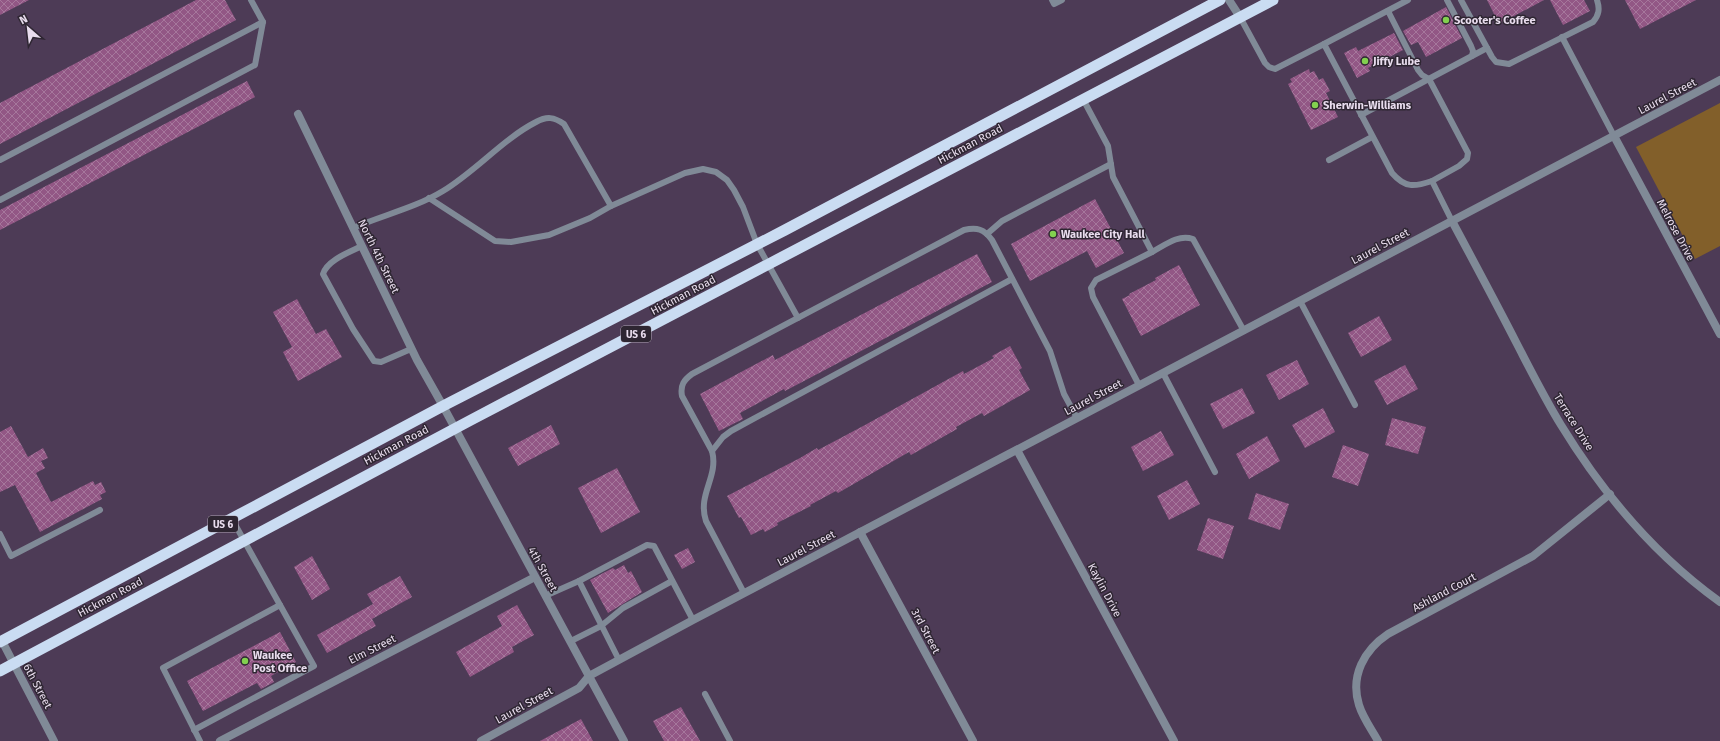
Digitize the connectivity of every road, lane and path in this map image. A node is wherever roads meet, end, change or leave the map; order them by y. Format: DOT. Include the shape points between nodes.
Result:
graph roads {
  1 [pos="251,0"];
  2 [pos="1052,0"];
  3 [pos="1062,0"];
  4 [pos="1220,0"];
  5 [pos="1229,0"];
  6 [pos="1273,0"];
  7 [pos="1408,0"];
  8 [pos="1447,0"];
  9 [pos="1461,0"];
  10 [pos="1597,0"];
  11 [pos="1388,11"];
  12 [pos="1240,17"];
  13 [pos="263,22"];
  14 [pos="1562,38"];
  15 [pos="1324,44"];
  16 [pos="1487,48"];
  17 [pos="1472,56"];
  18 [pos="1429,79"];
  19 [pos="1720,80"];
  20 [pos="1083,100"];
  21 [pos="298,114"];
  22 [pos="1361,115"];
  23 [pos="1614,136"];
  24 [pos="1372,137"];
  25 [pos="0,160"];
  26 [pos="1329,160"];
  27 [pos="1111,164"];
  28 [pos="1432,181"];
  29 [pos="429,198"];
  30 [pos="0,200"];
  31 [pos="611,206"];
  32 [pos="1452,221"];
  33 [pos="353,228"];
  34 [pos="987,234"];
  35 [pos="757,244"];
  36 [pos="362,246"];
  37 [pos="1152,252"];
  38 [pos="770,264"];
  39 [pos="1012,279"];
  40 [pos="1300,301"];
  41 [pos="798,318"];
  42 [pos="1244,330"];
  43 [pos="1720,334"];
  44 [pos="412,349"];
  45 [pos="1163,373"];
  46 [pos="1139,385"];
  47 [pos="1355,405"];
  48 [pos="444,406"];
  49 [pos="1077,418"];
  50 [pos="455,429"];
  51 [pos="1017,450"];
  52 [pos="712,451"];
  53 [pos="1215,472"];
  54 [pos="1610,494"];
  55 [pos="100,510"];
  56 [pos="232,519"];
  57 [pos="860,532"];
  58 [pos="0,534"];
  59 [pos="243,541"];
  60 [pos="535,577"];
  61 [pos="579,580"];
  62 [pos="672,581"];
  63 [pos="744,593"];
  64 [pos="545,596"];
  65 [pos="1720,602"];
  66 [pos="280,605"];
  67 [pos="693,620"];
  68 [pos="602,626"];
  69 [pos="1,640"];
  70 [pos="570,640"];
  71 [pos="619,660"];
  72 [pos="14,663"];
  73 [pos="0,670"];
  74 [pos="589,676"];
  75 [pos="705,694"];
  76 [pos="194,730"];
  77 [pos="54,741"];
  78 [pos="200,741"];
  79 [pos="220,741"];
  80 [pos="481,741"];
  81 [pos="624,741"];
  82 [pos="730,741"];
  83 [pos="973,741"];
  84 [pos="1174,741"];
  85 [pos="1378,741"];
  1 -- 13 [label="lane"];
  2 -- 3 [label="lane" via="1054,4"];
  4 -- 35 [label="highway, Hickman Road / US 6"];
  5 -- 12 [label="street"];
  6 -- 12 [label="highway, Hickman Road / US 6"];
  7 -- 11 [label="lane"];
  8 -- 17 [label="lane" via="1471,46"];
  9 -- 16 [label="lane"];
  10 -- 14 [label="lane" via="1599,9 1593,22"];
  11 -- 15 [label="lane"];
  11 -- 18 [label="lane" via="1418,70"];
  12 -- 15 [label="lane" via="1269,68 1275,69"];
  12 -- 20 [label="highway, Hickman Road / US 6"];
  13 -- 25 [label="lane"];
  13 -- 30 [label="lane" via="255,65"];
  14 -- 16 [label="lane" via="1509,64 1496,62"];
  14 -- 23 [label="lane"];
  15 -- 22 [label="lane"];
  16 -- 17 [label="lane"];
  17 -- 18 [label="lane"];
  18 -- 22 [label="lane"];
  18 -- 28 [label="lane" via="1468,153 1468,159 1459,166"];
  19 -- 23 [label="street, Laurel Street"];
  20 -- 27 [label="lane" via="1108,146"];
  20 -- 38 [label="highway, Hickman Road / US 6"];
  21 -- 33 [label="street, North 4th Street"];
  22 -- 24 [label="lane"];
  23 -- 32 [label="street, Laurel Street"];
  23 -- 43 [label="street, Melrose Drive"];
  24 -- 26 [label="lane"];
  24 -- 28 [label="lane" via="1399,182 1419,185"];
  27 -- 34 [label="lane" via="1002,221"];
  27 -- 37 [label="lane" via="1113,177"];
  28 -- 32 [label="lane"];
  29 -- 31 [label="lane" via="495,241 501,242 549,235"];
  29 -- 31 [label="lane" via="444,191 536,122 548,117 564,124"];
  29 -- 33 [label="lane"];
  31 -- 35 [label="lane" via="685,173 703,169 716,172 734,190"];
  32 -- 40 [label="street, Laurel Street"];
  32 -- 54 [label="street, Terrace Drive" via="1561,424"];
  33 -- 36 [label="street, North 4th Street"];
  34 -- 39 [label="lane"];
  34 -- 41 [label="lane" via="980,229 964,230"];
  35 -- 38 [label="lane"];
  35 -- 48 [label="highway, Hickman Road / US 6"];
  36 -- 44 [label="street, North 4th Street"];
  36 -- 44 [label="lane" via="333,262 323,274 374,361 381,362"];
  37 -- 42 [label="lane" via="1179,238 1193,239"];
  37 -- 46 [label="lane" via="1096,280 1091,288 1093,297"];
  38 -- 41 [label="lane"];
  38 -- 50 [label="highway, Hickman Road / US 6"];
  39 -- 49 [label="lane" via="1050,351 1064,394"];
  39 -- 52 [label="lane" via="731,431"];
  40 -- 42 [label="street, Laurel Street"];
  40 -- 47 [label="lane"];
  41 -- 52 [label="lane" via="692,374 682,384 682,396"];
  42 -- 45 [label="street, Laurel Street"];
  44 -- 48 [label="street, North 4th Street"];
  45 -- 46 [label="street, Laurel Street"];
  45 -- 53 [label="lane"];
  46 -- 49 [label="street, Laurel Street"];
  48 -- 50 [label="street, 4th Street"];
  48 -- 56 [label="highway, Hickman Road / US 6"];
  49 -- 51 [label="street, Laurel Street"];
  50 -- 59 [label="highway, Hickman Road / US 6"];
  50 -- 60 [label="street, 4th Street"];
  51 -- 57 [label="street, Laurel Street"];
  51 -- 84 [label="street, Kaylin Drive"];
  52 -- 63 [label="lane" via="713,469 703,505 704,513"];
  54 -- 65 [label="street, Terrace Drive" via="1638,528 1676,565"];
  54 -- 85 [label="street, Ashland Court" via="1534,556 1377,641 1362,661 1356,691 1359,705"];
  55 -- 58 [label="lane" via="11,556"];
  56 -- 59 [label="lane"];
  56 -- 69 [label="highway, Hickman Road / US 6"];
  57 -- 63 [label="street, Laurel Street"];
  57 -- 83 [label="street, 3rd Street"];
  59 -- 66 [label="lane"];
  59 -- 72 [label="highway, Hickman Road / US 6"];
  60 -- 64 [label="street, 4th Street"];
  60 -- 79 [label="street, Elm Street"];
  61 -- 62 [label="lane" via="647,545 654,546"];
  61 -- 64 [label="lane"];
  61 -- 68 [label="lane"];
  62 -- 67 [label="lane"];
  62 -- 68 [label="lane" via="623,608"];
  63 -- 67 [label="street, Laurel Street"];
  64 -- 70 [label="street, 4th Street"];
  66 -- 76 [label="lane" via="163,668"];
  66 -- 76 [label="lane" via="314,666"];
  67 -- 71 [label="street, Laurel Street"];
  68 -- 70 [label="lane"];
  68 -- 71 [label="lane"];
  69 -- 72 [label="street, 6th Street"];
  70 -- 74 [label="street, 4th Street"];
  71 -- 74 [label="street, Laurel Street"];
  72 -- 73 [label="highway, Hickman Road / US 6"];
  72 -- 77 [label="street, 6th Street"];
  74 -- 80 [label="street, Laurel Street" via="578,688"];
  74 -- 81 [label="street, 4th Street"];
  75 -- 82 [label="lane"];
  76 -- 78 [label="lane"];
}
